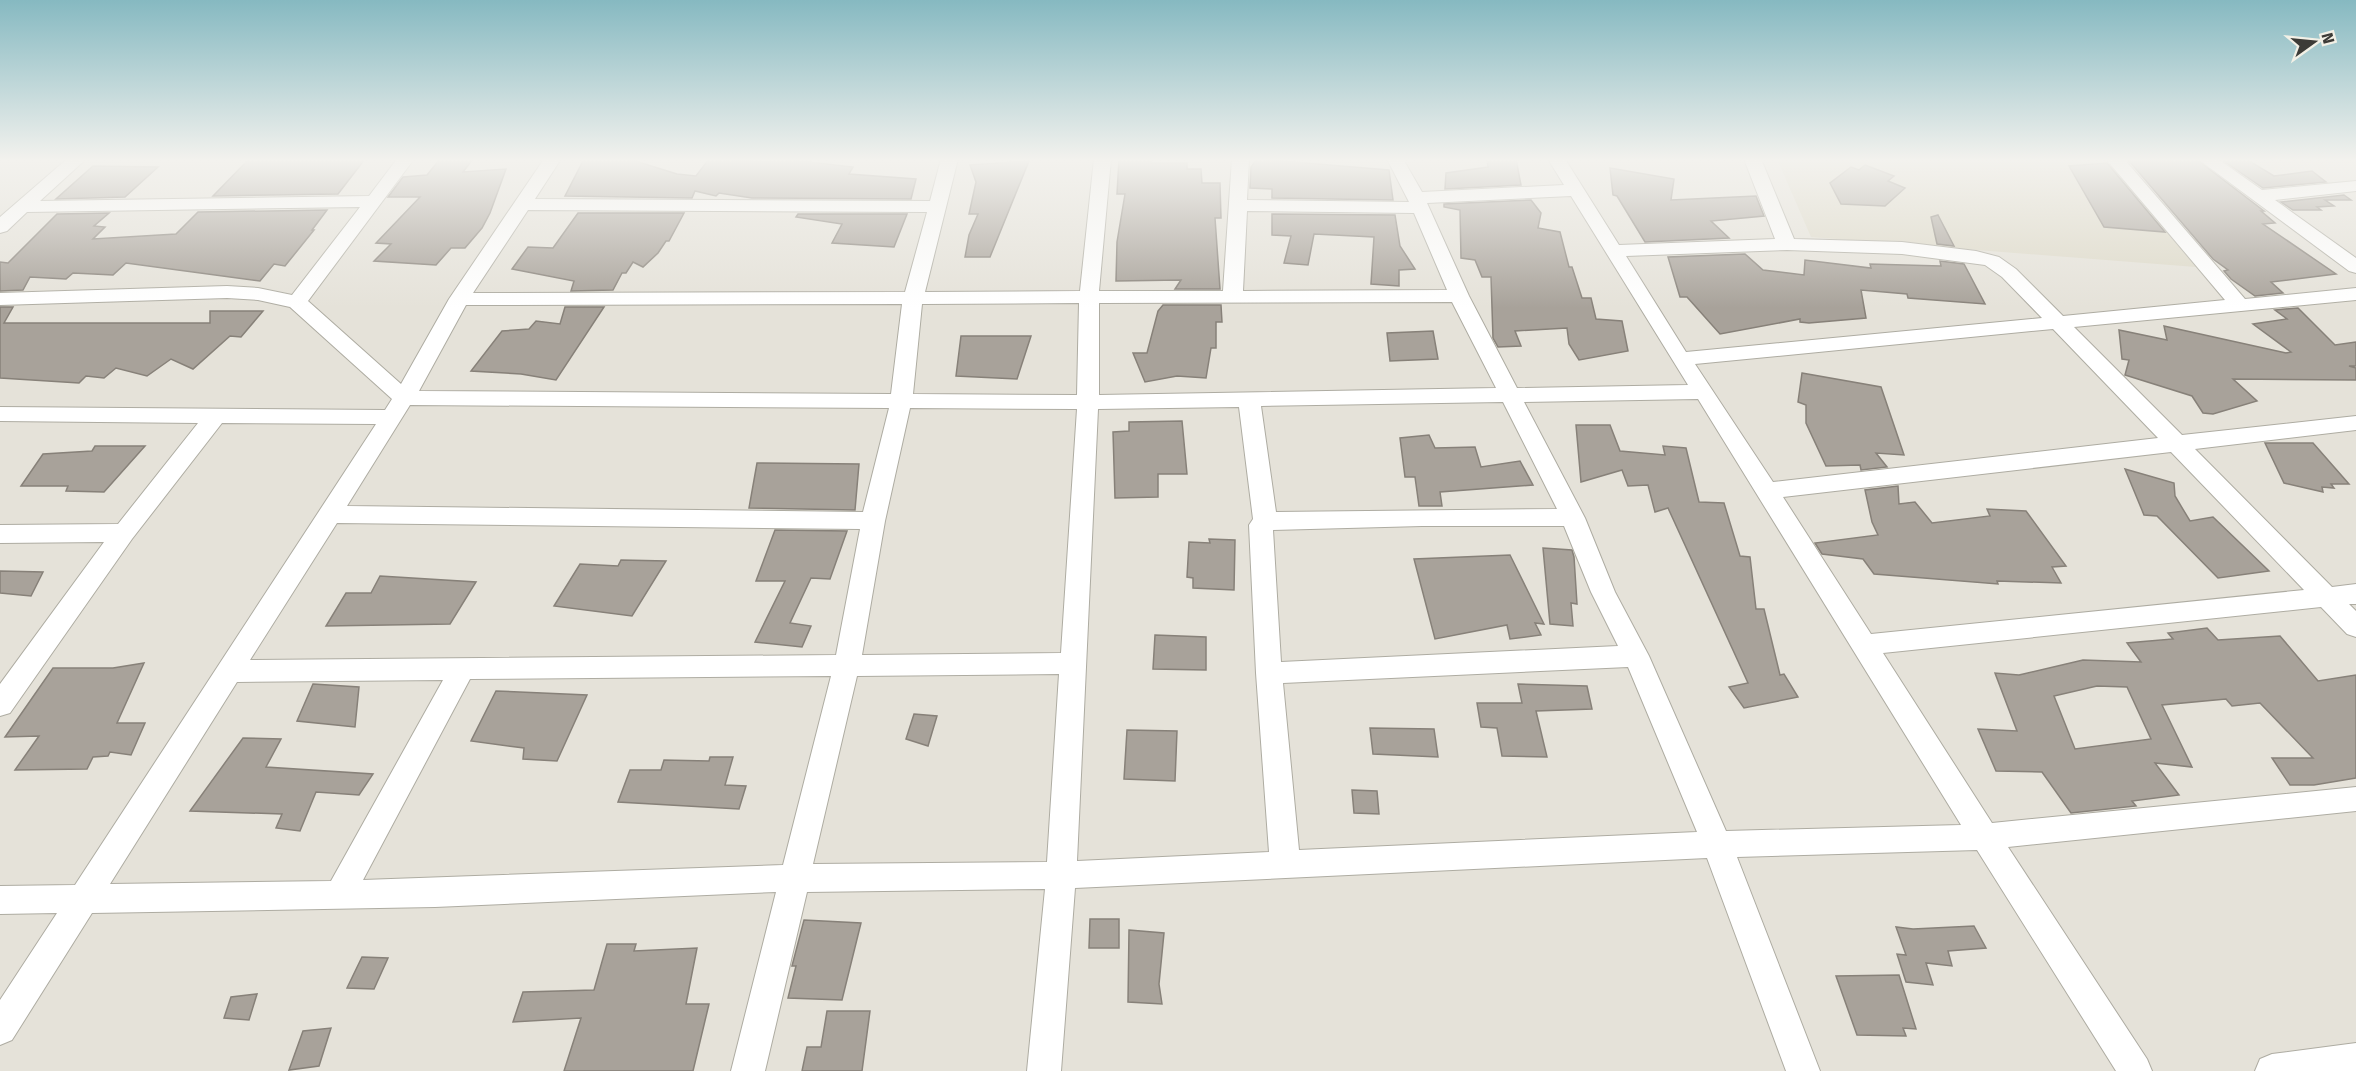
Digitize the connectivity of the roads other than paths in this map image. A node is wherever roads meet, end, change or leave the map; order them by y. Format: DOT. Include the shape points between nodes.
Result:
graph roads {
  1 [pos="20,209"];
  2 [pos="368,209"];
  3 [pos="519,209"];
  4 [pos="936,209"];
  5 [pos="1097,209"];
  6 [pos="1238,209"];
  7 [pos="1422,209"];
  8 [pos="1588,209"];
  9 [pos="1773,209"];
  10 [pos="2158,209"];
  11 [pos="2278,209"];
  12 [pos="0,227"];
  13 [pos="1787,244"];
  14 [pos="1614,251"];
  15 [pos="2356,267"];
  16 [pos="2356,294"];
  17 [pos="1089,296"];
  18 [pos="1233,296"];
  19 [pos="1459,296"];
  20 [pos="0,299"];
  21 [pos="459,299"];
  22 [pos="913,299"];
  23 [pos="297,302"];
  24 [pos="2240,305"];
  25 [pos="2056,324"];
  26 [pos="1680,359"];
  27 [pos="1704,392"];
  28 [pos="1513,396"];
  29 [pos="1249,400"];
  30 [pos="901,402"];
  31 [pos="1088,402"];
  32 [pos="397,408"];
  33 [pos="0,414"];
  34 [pos="216,416"];
  35 [pos="2356,423"];
  36 [pos="2175,444"];
  37 [pos="1766,491"];
  38 [pos="329,514"];
  39 [pos="1574,518"];
  40 [pos="873,521"];
  41 [pos="1265,522"];
  42 [pos="124,533"];
  43 [pos="0,534"];
  44 [pos="2356,594"];
  45 [pos="2328,598"];
  46 [pos="2356,627"];
  47 [pos="1866,645"];
  48 [pos="1636,656"];
  49 [pos="1072,663"];
  50 [pos="847,664"];
  51 [pos="464,668"];
  52 [pos="230,671"];
  53 [pos="1269,674"];
  54 [pos="12,675"];
  55 [pos="0,705"];
  56 [pos="2356,799"];
  57 [pos="1983,837"];
  58 [pos="1717,844"];
  59 [pos="1285,864"];
  60 [pos="1061,875"];
  61 [pos="794,878"];
  62 [pos="340,894"];
  63 [pos="85,898"];
  64 [pos="0,900"];
  65 [pos="0,1029"];
  66 [pos="2356,1060"];
  67 [pos="748,1071"];
  68 [pos="1044,1071"];
  69 [pos="1803,1071"];
  70 [pos="2134,1071"];
  71 [pos="2272,1071"];
  1 -- 12 [label="street"];
  2 -- 23 [label="street"];
  3 -- 21 [label="street"];
  4 -- 22 [label="street"];
  5 -- 17 [label="street"];
  6 -- 18 [label="street"];
  7 -- 19 [label="street"];
  8 -- 14 [label="street"];
  9 -- 13 [label="street"];
  10 -- 24 [label="street"];
  11 -- 15 [label="street"];
  13 -- 14 [label="street"];
  13 -- 25 [label="street" via="1902,248 1992,261 2009,273"];
  14 -- 26 [label="street"];
  16 -- 24 [label="street"];
  17 -- 18 [label="street"];
  17 -- 22 [label="street"];
  17 -- 31 [label="street"];
  18 -- 19 [label="street"];
  19 -- 28 [label="street"];
  20 -- 23 [label="street" via="227,292"];
  21 -- 22 [label="street"];
  21 -- 32 [label="street"];
  22 -- 30 [label="street"];
  23 -- 32 [label="street"];
  24 -- 25 [label="street"];
  25 -- 26 [label="street"];
  25 -- 36 [label="street"];
  26 -- 27 [label="street"];
  27 -- 28 [label="street"];
  27 -- 37 [label="street"];
  28 -- 29 [label="street"];
  28 -- 39 [label="street"];
  29 -- 31 [label="street"];
  29 -- 41 [label="street"];
  30 -- 31 [label="street"];
  30 -- 32 [label="street"];
  30 -- 40 [label="street"];
  31 -- 49 [label="street"];
  32 -- 34 [label="street"];
  32 -- 38 [label="street"];
  33 -- 34 [label="street"];
  34 -- 42 [label="street"];
  35 -- 36 [label="street"];
  36 -- 37 [label="street"];
  36 -- 45 [label="street"];
  37 -- 47 [label="street"];
  38 -- 40 [label="street"];
  38 -- 52 [label="street"];
  39 -- 41 [label="street" via="1464,515"];
  39 -- 48 [label="street" via="1603,592"];
  40 -- 50 [label="street"];
  41 -- 53 [label="street" via="1261,525"];
  42 -- 43 [label="street"];
  42 -- 54 [label="street"];
  44 -- 45 [label="street"];
  45 -- 46 [label="street"];
  45 -- 47 [label="street"];
  47 -- 57 [label="street"];
  48 -- 53 [label="street"];
  48 -- 58 [label="street"];
  49 -- 50 [label="street"];
  49 -- 60 [label="street"];
  50 -- 51 [label="street"];
  50 -- 61 [label="street"];
  51 -- 52 [label="street"];
  51 -- 62 [label="street"];
  52 -- 63 [label="street"];
  53 -- 59 [label="street"];
  54 -- 55 [label="street"];
  56 -- 57 [label="street"];
  57 -- 58 [label="street"];
  57 -- 70 [label="street"];
  58 -- 59 [label="street"];
  58 -- 69 [label="street"];
  59 -- 60 [label="street"];
  60 -- 61 [label="street"];
  60 -- 68 [label="street"];
  61 -- 62 [label="street"];
  61 -- 67 [label="street"];
  62 -- 63 [label="street"];
  63 -- 64 [label="street"];
  63 -- 65 [label="street"];
  66 -- 71 [label="street"];
}
